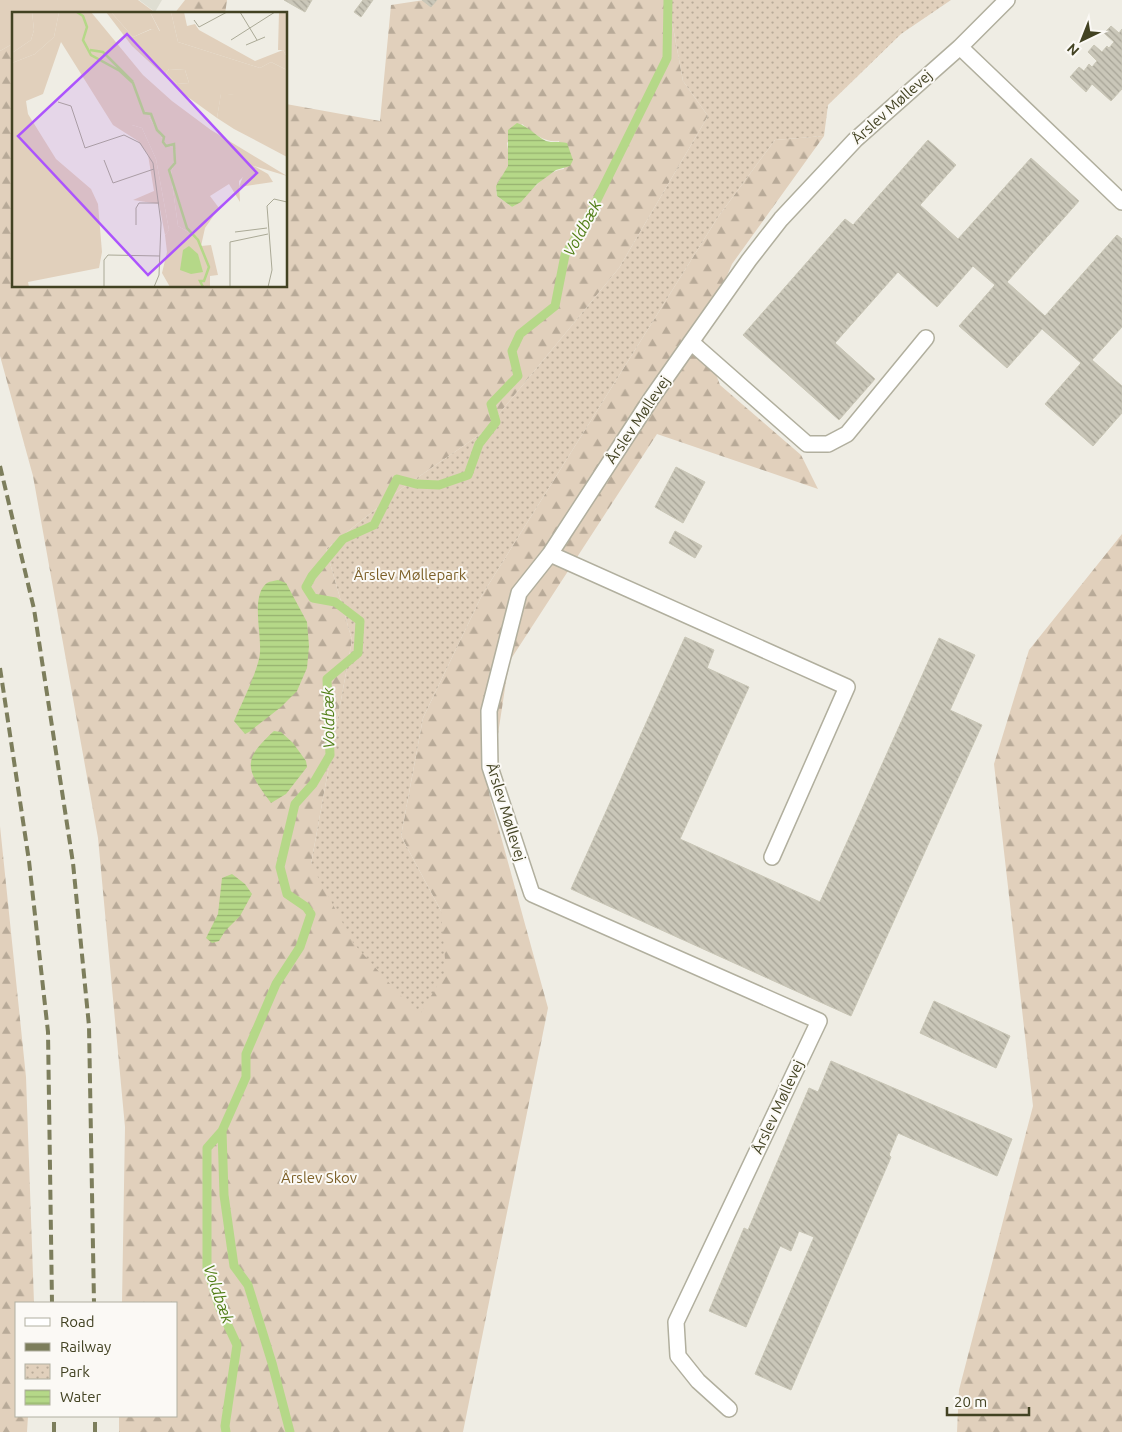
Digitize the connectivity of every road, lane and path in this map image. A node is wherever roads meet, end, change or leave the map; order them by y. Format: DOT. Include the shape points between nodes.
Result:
graph roads {
  1 [pos="1007,0"];
  2 [pos="960,46"];
  3 [pos="1122,202"];
  4 [pos="926,338"];
  5 [pos="691,342"];
  6 [pos="550,554"];
  7 [pos="772,857"];
  8 [pos="729,1409"];
  1 -- 2 [label="street, Årslev Møllevej"];
  2 -- 3 [label="street"];
  2 -- 5 [label="street, Årslev Møllevej" via="855,140 781,219"];
  4 -- 5 [label="street" via="847,434 828,444 807,444"];
  5 -- 6 [label="street, Årslev Møllevej"];
  6 -- 7 [label="street" via="847,687"];
  6 -- 8 [label="street, Årslev Møllevej" via="519,593 489,711 490,767 532,894 819,1021 676,1322 678,1356 698,1382"];
}
